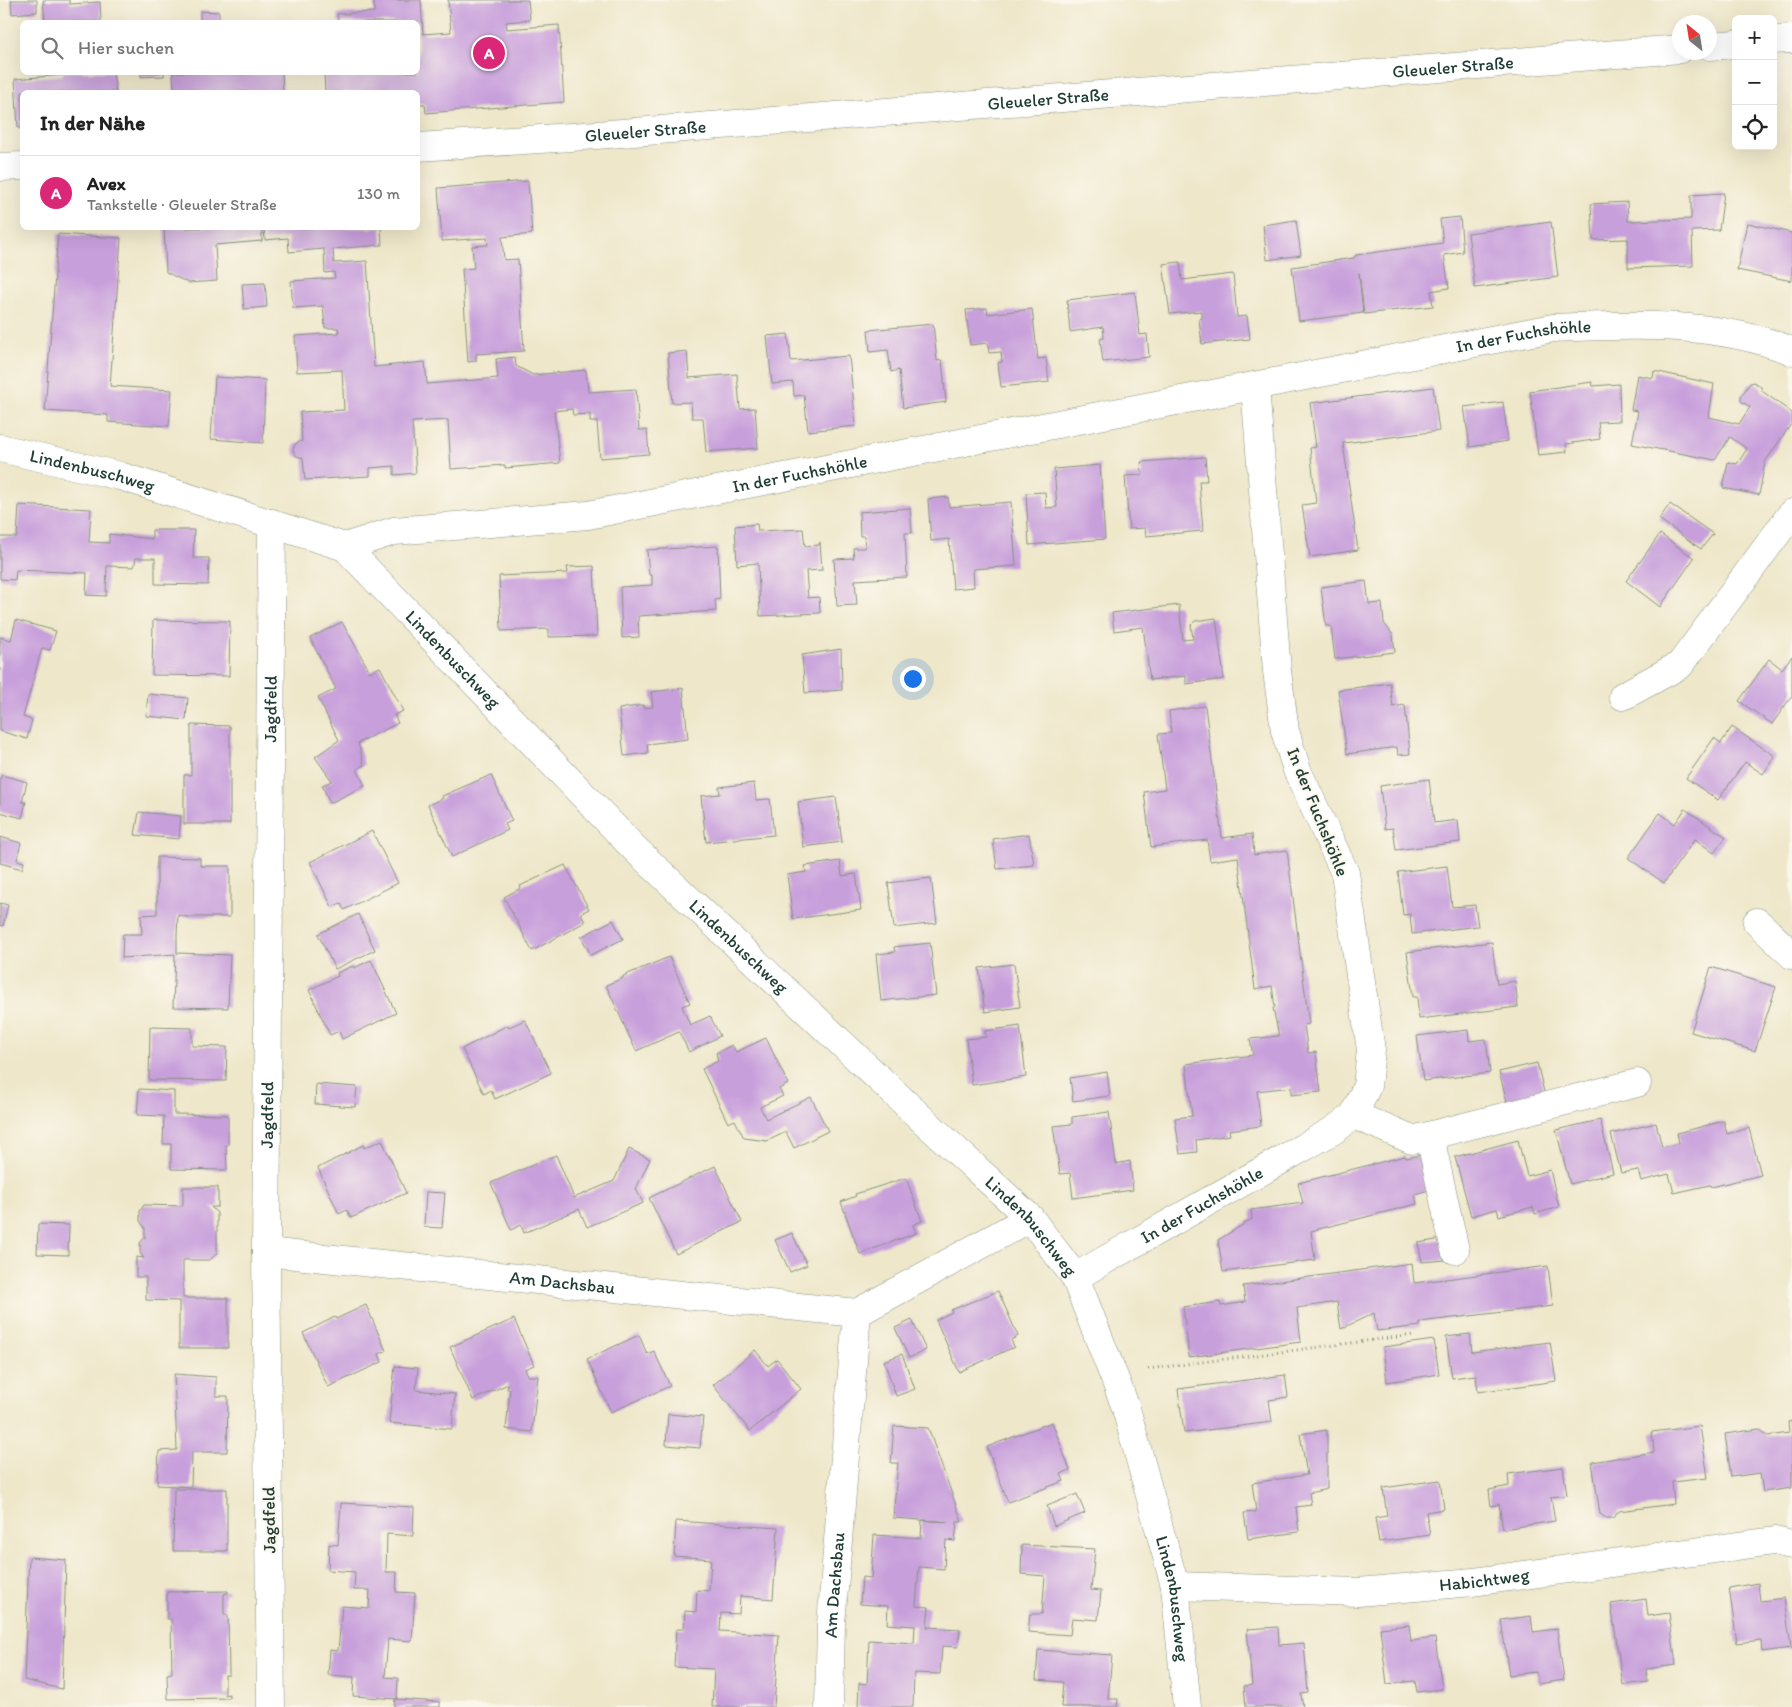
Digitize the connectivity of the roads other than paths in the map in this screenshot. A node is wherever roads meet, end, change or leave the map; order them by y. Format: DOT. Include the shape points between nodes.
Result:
graph roads {
  1 [pos="1792,39"];
  2 [pos="1777,40"];
  3 [pos="1732,44"];
  4 [pos="1717,45"];
  5 [pos="1672,50"];
  6 [pos="420,147"];
  7 [pos="20,166"];
  8 [pos="0,167"];
  9 [pos="1792,351"];
  10 [pos="1255,386"];
  11 [pos="0,448"];
  12 [pos="1792,513"];
  13 [pos="272,523"];
  14 [pos="345,547"];
  15 [pos="1623,696"];
  16 [pos="1757,922"];
  17 [pos="1792,955"];
  18 [pos="1637,1084"];
  19 [pos="1354,1114"];
  20 [pos="1430,1137"];
  21 [pos="1030,1218"];
  22 [pos="1454,1250"];
  23 [pos="266,1252"];
  24 [pos="1075,1277"];
  25 [pos="857,1313"];
  26 [pos="1792,1544"];
  27 [pos="1174,1586"];
  28 [pos="271,1707"];
  29 [pos="829,1707"];
  30 [pos="1187,1707"];
  1 -- 2 [label="street"];
  3 -- 4 [label="street"];
  5 -- 6 [label="street, Gleueler Straße"];
  7 -- 8 [label="street"];
  9 -- 10 [label="street, In der Fuchshöhle" via="1769,342 1697,328 1621,324 1553,328"];
  10 -- 14 [label="street, In der Fuchshöhle" via="588,515 394,531"];
  10 -- 19 [label="street, In der Fuchshöhle" via="1277,671 1285,731 1297,770 1345,874 1371,1050 1367,1086"];
  11 -- 13 [label="street, Lindenbuschweg" via="120,476"];
  12 -- 15 [label="street" via="1680,665"];
  13 -- 14 [label="street, Lindenbuschweg"];
  13 -- 23 [label="street, Jagdfeld"];
  14 -- 21 [label="street, Lindenbuschweg" via="634,848"];
  16 -- 17 [label="street"];
  18 -- 20 [label="street"];
  19 -- 20 [label="street" via="1412,1140"];
  19 -- 24 [label="street, In der Fuchshöhle" via="1334,1130"];
  20 -- 22 [label="street"];
  21 -- 24 [label="street, Lindenbuschweg"];
  21 -- 25 [label="street"];
  23 -- 25 [label="street, Am Dachsbau"];
  23 -- 28 [label="street, Jagdfeld"];
  24 -- 27 [label="street, Lindenbuschweg" via="1125,1405"];
  25 -- 29 [label="street, Am Dachsbau" via="831,1624"];
  26 -- 27 [label="street, Habichtweg" via="1774,1541 1473,1582 1358,1592"];
  27 -- 30 [label="street, Lindenbuschweg"];
}
